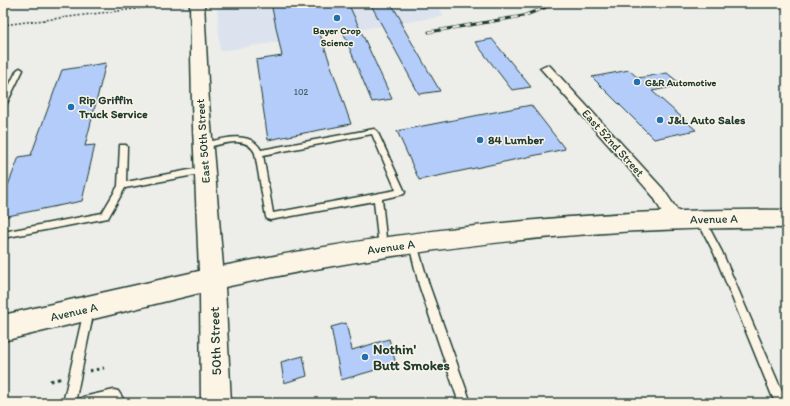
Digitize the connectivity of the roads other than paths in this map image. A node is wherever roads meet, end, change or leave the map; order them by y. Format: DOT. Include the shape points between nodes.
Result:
graph roads {
  1 [pos="197,3"];
  2 [pos="546,68"];
  3 [pos="20,70"];
  4 [pos="3,105"];
  5 [pos="204,146"];
  6 [pos="123,147"];
  7 [pos="259,153"];
  8 [pos="205,170"];
  9 [pos="122,186"];
  10 [pos="378,197"];
  11 [pos="700,219"];
  12 [pos="787,219"];
  13 [pos="676,220"];
  14 [pos="3,235"];
  15 [pos="413,244"];
  16 [pos="383,248"];
  17 [pos="212,279"];
  18 [pos="89,308"];
  19 [pos="3,328"];
  20 [pos="69,403"];
  21 [pos="83,403"];
  22 [pos="120,403"];
  23 [pos="216,403"];
  24 [pos="465,403"];
  25 [pos="781,403"];
  1 -- 5 [label="main road, East 50th Street"];
  2 -- 13 [label="street, East 52nd Street" via="658,192"];
  3 -- 4 [label="lane"];
  5 -- 7 [label="lane" via="241,139 257,145"];
  5 -- 8 [label="main road, East 50th Street"];
  6 -- 9 [label="lane"];
  7 -- 10 [label="lane" via="270,217"];
  7 -- 10 [label="lane" via="374,131 401,192"];
  8 -- 9 [label="lane"];
  8 -- 17 [label="main road, East 50th Street"];
  9 -- 14 [label="lane" via="105,216"];
  10 -- 16 [label="lane"];
  11 -- 12 [label="main road, Avenue A"];
  11 -- 13 [label="main road, Avenue A"];
  11 -- 25 [label="lane" via="718,252"];
  13 -- 15 [label="main road, Avenue A" via="523,231"];
  15 -- 16 [label="main road, Avenue A"];
  15 -- 24 [label="lane" via="424,285"];
  16 -- 17 [label="main road, Avenue A"];
  17 -- 18 [label="main road, Avenue A"];
  17 -- 23 [label="main road, 50th Street"];
  18 -- 19 [label="main road, Avenue A"];
  18 -- 20 [label="lane"];
  21 -- 22 [label="lane" via="114,396"];
}
